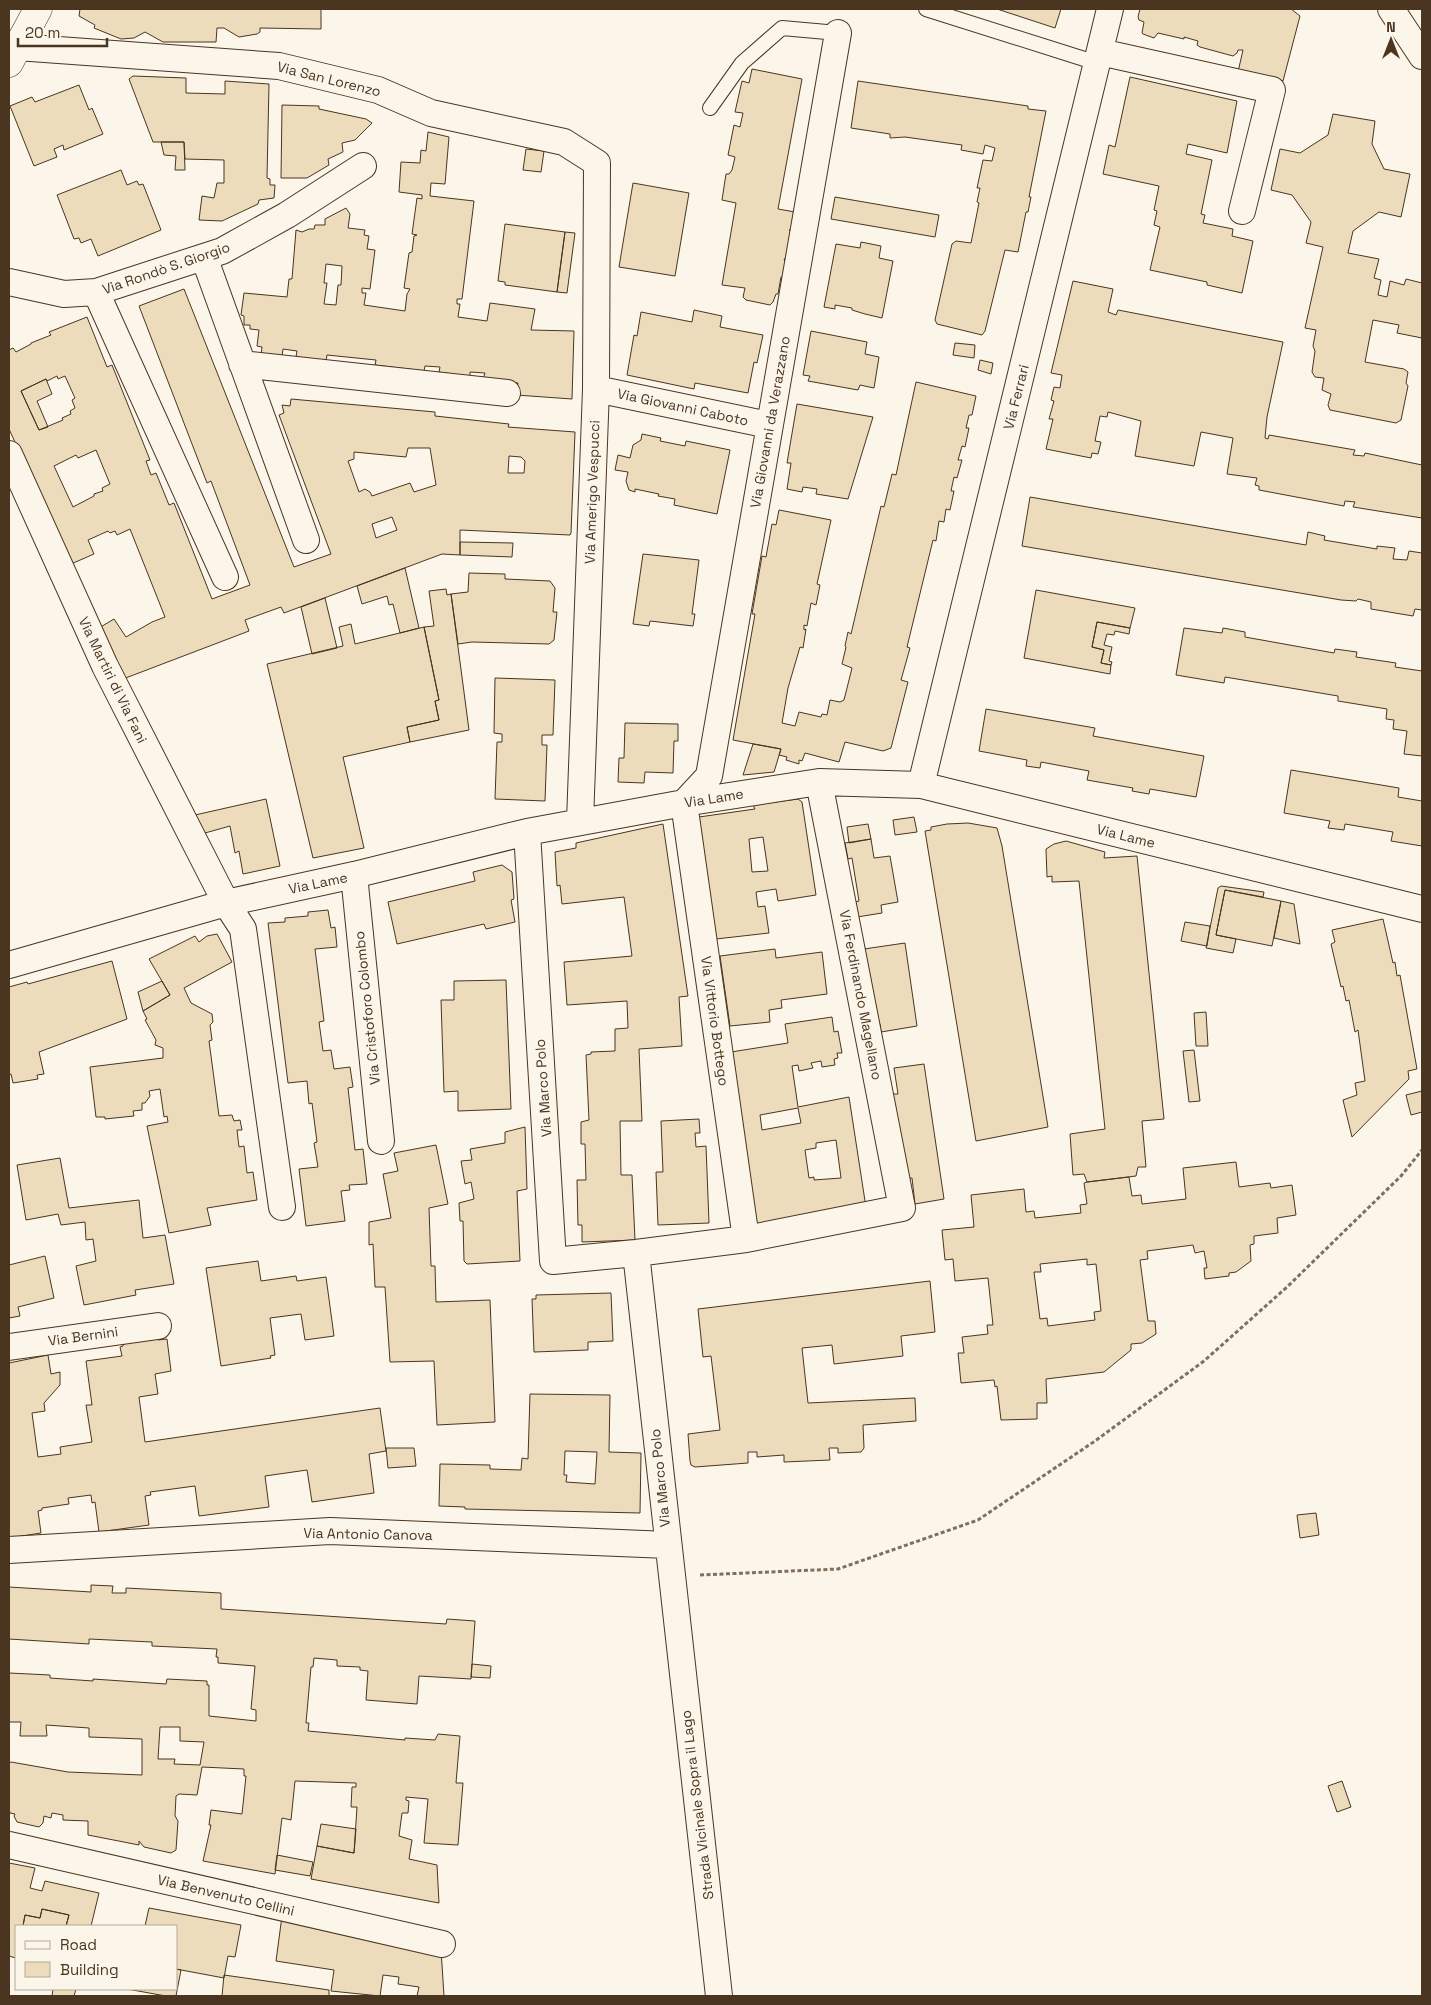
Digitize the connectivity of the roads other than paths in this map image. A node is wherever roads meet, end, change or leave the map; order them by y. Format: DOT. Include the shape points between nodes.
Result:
graph roads {
  1 [pos="38,9"];
  2 [pos="926,9"];
  3 [pos="1110,9"];
  4 [pos="1391,9"];
  5 [pos="838,33"];
  6 [pos="13,55"];
  7 [pos="1422,56"];
  8 [pos="1098,57"];
  9 [pos="710,108"];
  10 [pos="598,163"];
  11 [pos="363,166"];
  12 [pos="1242,211"];
  13 [pos="204,257"];
  14 [pos="9,282"];
  15 [pos="96,292"];
  16 [pos="242,364"];
  17 [pos="596,389"];
  18 [pos="507,392"];
  19 [pos="769,425"];
  20 [pos="9,454"];
  21 [pos="306,540"];
  22 [pos="225,577"];
  23 [pos="819,782"];
  24 [pos="921,785"];
  25 [pos="684,803"];
  26 [pos="580,821"];
  27 [pos="527,832"];
  28 [pos="354,875"];
  29 [pos="226,903"];
  30 [pos="1422,908"];
  31 [pos="9,965"];
  32 [pos="381,1141"];
  33 [pos="282,1207"];
  34 [pos="902,1208"];
  35 [pos="746,1239"];
  36 [pos="636,1254"];
  37 [pos="158,1326"];
  38 [pos="9,1347"];
  39 [pos="668,1544"];
  40 [pos="9,1550"];
  41 [pos="675,1614"];
  42 [pos="9,1845"];
  43 [pos="442,1944"];
  44 [pos="719,1996"];
  1 -- 6 [label="main road"];
  2 -- 8 [label="lane"];
  3 -- 8 [label="street, Via Ferrari"];
  4 -- 7 [label="street"];
  5 -- 9 [label="lane" via="782,28 742,62"];
  5 -- 19 [label="street, Via Giovanni da Verazzano"];
  6 -- 10 [label="street, Via San Lorenzo" via="279,66 378,90 431,113 564,142"];
  8 -- 12 [label="street" via="1272,90"];
  8 -- 24 [label="street, Via Ferrari"];
  10 -- 17 [label="street, Via Amerigo Vespucci"];
  11 -- 13 [label="street, Via Rondò S. Giorgio" via="287,215 222,251"];
  13 -- 15 [label="street, Via Rondò S. Giorgio"];
  13 -- 16 [label="street"];
  14 -- 15 [label="street, Via Rondò S. Giorgio" via="64,294"];
  15 -- 22 [label="street"];
  16 -- 18 [label="street"];
  16 -- 21 [label="street"];
  17 -- 19 [label="street, Via Giovanni Caboto"];
  17 -- 26 [label="street, Via Amerigo Vespucci"];
  19 -- 25 [label="street, Via Giovanni da Verazzano" via="708,776"];
  20 -- 29 [label="street, Via Martiri di Via Fani" via="105,666"];
  23 -- 24 [label="street, Via Lame"];
  23 -- 25 [label="street, Via Lame"];
  23 -- 34 [label="street, Via Ferdinando Magellano"];
  24 -- 30 [label="street, Via Lame"];
  25 -- 26 [label="street, Via Lame"];
  25 -- 35 [label="street, Via Vittorio Bottego"];
  26 -- 27 [label="street, Via Lame"];
  27 -- 28 [label="street, Via Lame"];
  27 -- 36 [label="street, Via Marco Polo" via="554,1261"];
  28 -- 29 [label="street, Via Lame"];
  28 -- 32 [label="street, Via Cristoforo Colombo"];
  29 -- 31 [label="street, Via Lame"];
  29 -- 33 [label="street, Via Martiri di Via Fani" via="243,929"];
  34 -- 35 [label="street, Via Marco Polo"];
  35 -- 36 [label="street, Via Marco Polo"];
  36 -- 39 [label="street, Via Marco Polo"];
  37 -- 38 [label="street, Via Bernini"];
  39 -- 40 [label="street, Via Antonio Canova" via="330,1531"];
  39 -- 41 [label="street, Via Marco Polo"];
  41 -- 44 [label="street, Strada Vicinale Sopra il Lago"];
  42 -- 43 [label="street, Via Benvenuto Cellini"];
}
